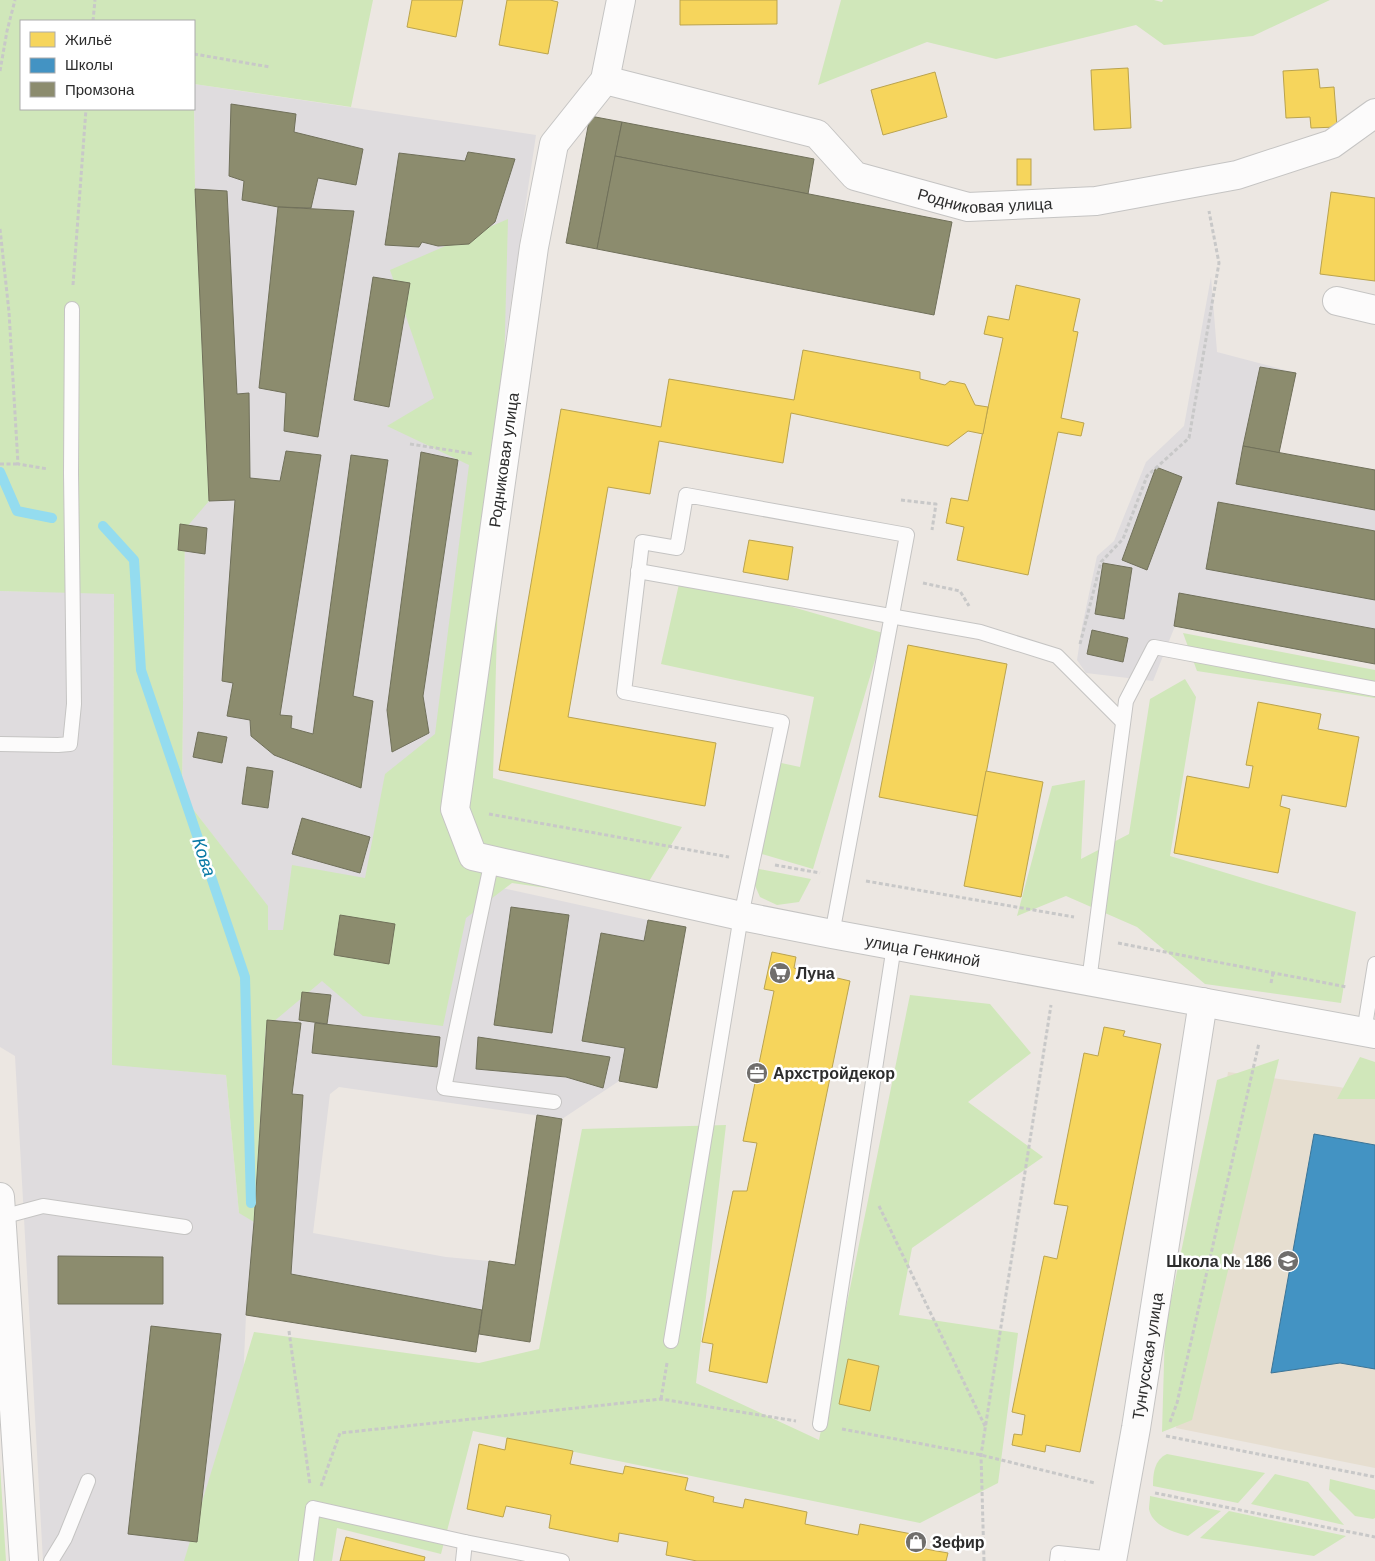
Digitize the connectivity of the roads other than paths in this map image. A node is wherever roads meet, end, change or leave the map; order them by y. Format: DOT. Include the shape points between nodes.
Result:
graph roads {
  1 [pos="621,0"];
  2 [pos="605,80"];
  3 [pos="1375,113"];
  4 [pos="1337,301"];
  5 [pos="72,309"];
  6 [pos="1375,310"];
  7 [pos="638,571"];
  8 [pos="891,617"];
  9 [pos="1375,689"];
  10 [pos="1123,722"];
  11 [pos="0,744"];
  12 [pos="483,858"];
  13 [pos="741,916"];
  14 [pos="832,934"];
  15 [pos="894,946"];
  16 [pos="1375,964"];
  17 [pos="1088,981"];
  18 [pos="1203,1002"];
  19 [pos="1369,1033"];
  20 [pos="554,1102"];
  21 [pos="1,1207"];
  22 [pos="185,1226"];
  23 [pos="671,1341"];
  24 [pos="820,1424"];
  25 [pos="8,1444"];
  26 [pos="88,1481"];
  27 [pos="465,1542"];
  28 [pos="1113,1560"];
  29 [pos="24,1561"];
  30 [pos="51,1561"];
  31 [pos="306,1561"];
  32 [pos="463,1561"];
  33 [pos="562,1561"];
  34 [pos="1056,1561"];
  1 -- 2 [label="street, Родниковая улица"];
  2 -- 3 [label="street, Родниковая улица" via="817,134 855,176 968,207 1096,201 1237,175 1332,144"];
  2 -- 12 [label="street, Родниковая улица" via="554,144 534,248 456,809"];
  4 -- 6 [label="street"];
  5 -- 11 [label="lane" via="74,704 70,744"];
  7 -- 8 [label="lane"];
  7 -- 8 [label="lane" via="642,542 677,548 686,495 907,534"];
  7 -- 13 [label="lane" via="624,692 782,722"];
  8 -- 10 [label="lane" via="980,632 1057,656"];
  8 -- 14 [label="lane"];
  9 -- 10 [label="lane" via="1154,647 1126,701"];
  10 -- 17 [label="lane"];
  12 -- 13 [label="street, улица Генкиной"];
  12 -- 20 [label="lane" via="444,1088"];
  13 -- 14 [label="street, улица Генкиной"];
  13 -- 23 [label="lane"];
  14 -- 15 [label="street, улица Генкиной"];
  15 -- 17 [label="street, улица Генкиной"];
  15 -- 24 [label="lane"];
  16 -- 19 [label="lane" via="1370,991"];
  17 -- 18 [label="street, улица Генкиной"];
  18 -- 19 [label="street, улица Генкиной"];
  18 -- 28 [label="street, Тунгусская улица"];
  21 -- 22 [label="lane" via="42,1206"];
  21 -- 25 [label="street"];
  25 -- 29 [label="street"];
  26 -- 30 [label="lane"];
  27 -- 31 [label="lane" via="313,1508"];
  27 -- 32 [label="lane"];
  27 -- 33 [label="lane"];
  28 -- 34 [label="lane" via="1058,1553"];
}
